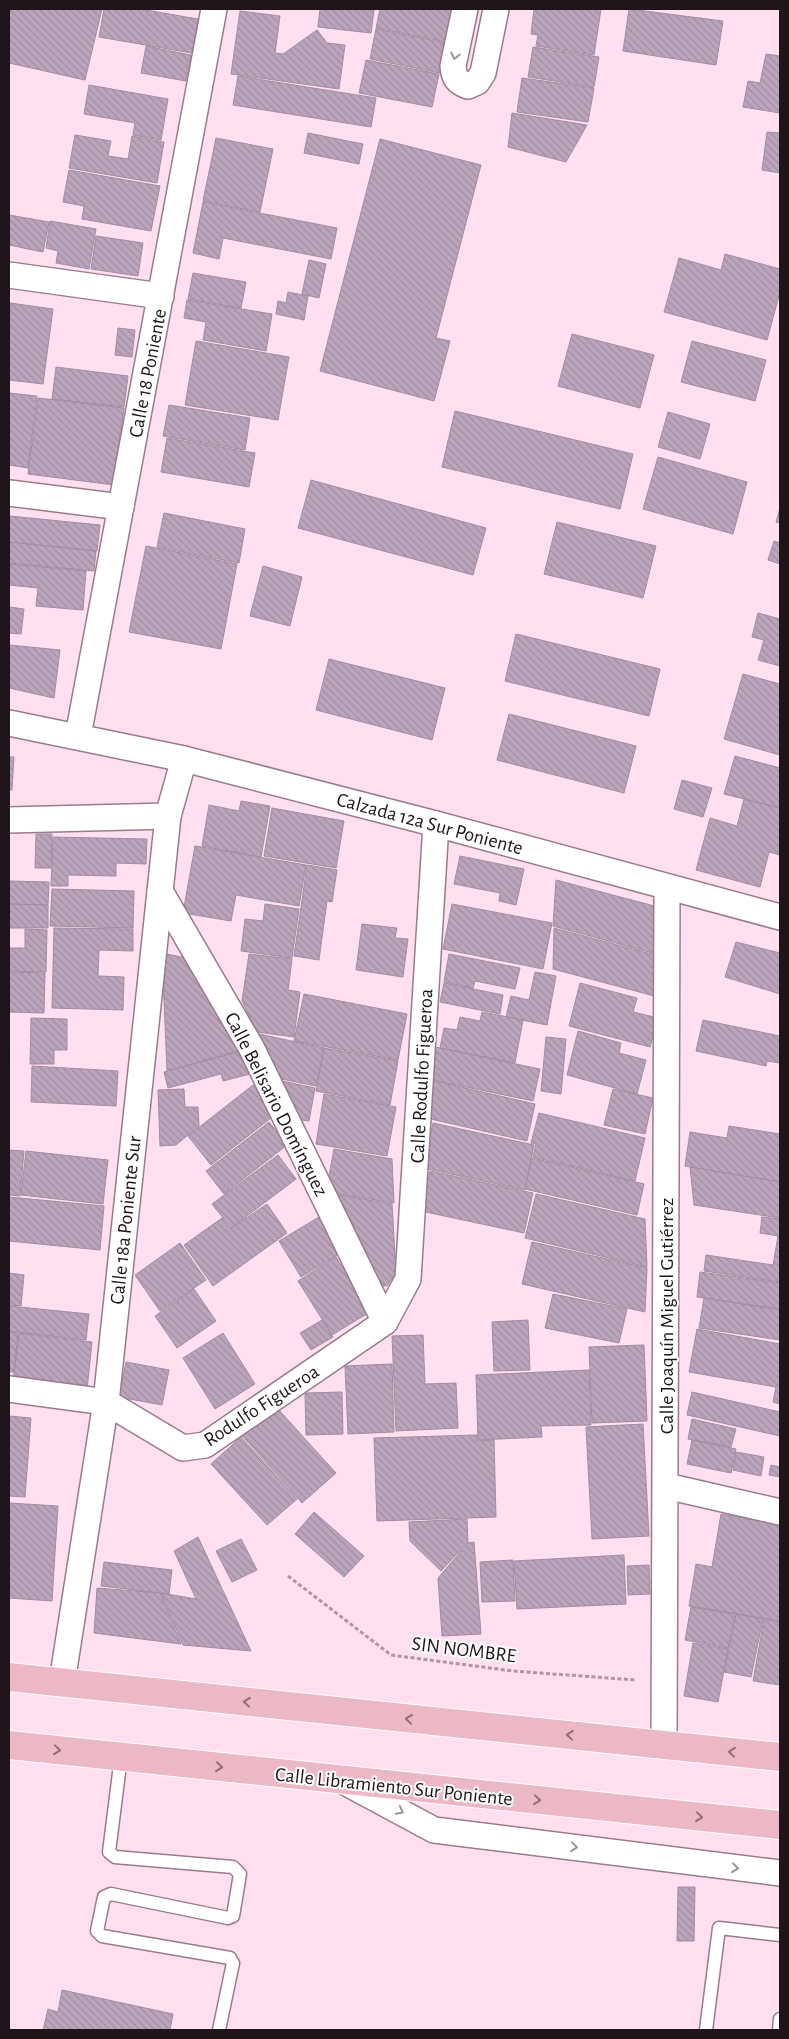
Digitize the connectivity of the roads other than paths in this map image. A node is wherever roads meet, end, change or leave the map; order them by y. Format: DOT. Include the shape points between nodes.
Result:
graph roads {
  1 [pos="214,9"];
  2 [pos="465,9"];
  3 [pos="496,9"];
  4 [pos="9,275"];
  5 [pos="161,296"];
  6 [pos="9,493"];
  7 [pos="121,506"];
  8 [pos="9,723"];
  9 [pos="78,736"];
  10 [pos="184,758"];
  11 [pos="168,816"];
  12 [pos="9,820"];
  13 [pos="436,824"];
  14 [pos="667,888"];
  15 [pos="160,891"];
  16 [pos="780,917"];
  17 [pos="385,1322"];
  18 [pos="9,1389"];
  19 [pos="106,1402"];
  20 [pos="666,1486"];
  21 [pos="780,1512"];
  22 [pos="9,1677"];
  23 [pos="62,1682"];
  24 [pos="9,1744"];
  25 [pos="664,1745"];
  26 [pos="121,1757"];
  27 [pos="780,1757"];
  28 [pos="341,1780"];
  29 [pos="780,1826"];
  30 [pos="780,1873"];
  31 [pos="780,1935"];
  32 [pos="780,2019"];
  33 [pos="219,2030"];
  34 [pos="706,2030"];
  35 [pos="779,2030"];
  1 -- 5 [label="street, Calle 18 Poniente"];
  2 -- 3 [label="street, one-way" via="453,75 468,86 477,82 483,73"];
  4 -- 5 [label="street"];
  5 -- 7 [label="street, Calle 18 Poniente"];
  6 -- 7 [label="street"];
  7 -- 9 [label="street, Calle 18 Poniente"];
  8 -- 9 [label="street, Calzada 12a Sur Poniente"];
  9 -- 10 [label="street, Calzada 12a Sur Poniente"];
  10 -- 11 [label="street, Calle 18a Poniente Sur"];
  10 -- 13 [label="street, Calzada 12a Sur Poniente"];
  11 -- 12 [label="street"];
  11 -- 15 [label="street, Calle 18a Poniente Sur"];
  13 -- 14 [label="street, Calzada 12a Sur Poniente"];
  13 -- 17 [label="street, Calle Rodulfo Figueroa" via="408,1279"];
  14 -- 16 [label="street, Calzada 12a Sur Poniente"];
  14 -- 20 [label="street, Calle Joaquín Miguel Gutiérrez"];
  15 -- 17 [label="street, Calle Belisario Domínguez" via="252,1049"];
  15 -- 19 [label="street, Calle 18a Poniente Sur"];
  17 -- 19 [label="street, Rodulfo Figueroa" via="205,1445 183,1448"];
  18 -- 19 [label="street"];
  19 -- 23 [label="street, Calle 18a Poniente Sur"];
  20 -- 21 [label="street"];
  20 -- 25 [label="street, Calle Joaquín Miguel Gutiérrez"];
  22 -- 23 [label="main road"];
  25 -- 23 [label="main road, one-way"];
  24 -- 26 [label="main road, Calle Libramiento Sur Poniente, one-way"];
  27 -- 25 [label="main road, one-way"];
  26 -- 28 [label="main road, Calle Libramiento Sur Poniente, one-way"];
  26 -- 33 [label="lane" via="109,1852 115,1857 233,1867 240,1874 233,1916 228,1918 111,1894 104,1897 97,1931 102,1936 230,1958 232,1963"];
  28 -- 29 [label="main road, Calle Libramiento Sur Poniente, one-way"];
  28 -- 30 [label="street, one-way" via="434,1830"];
  31 -- 34 [label="lane" via="719,1928"];
  32 -- 35 [label="lane"];
}
